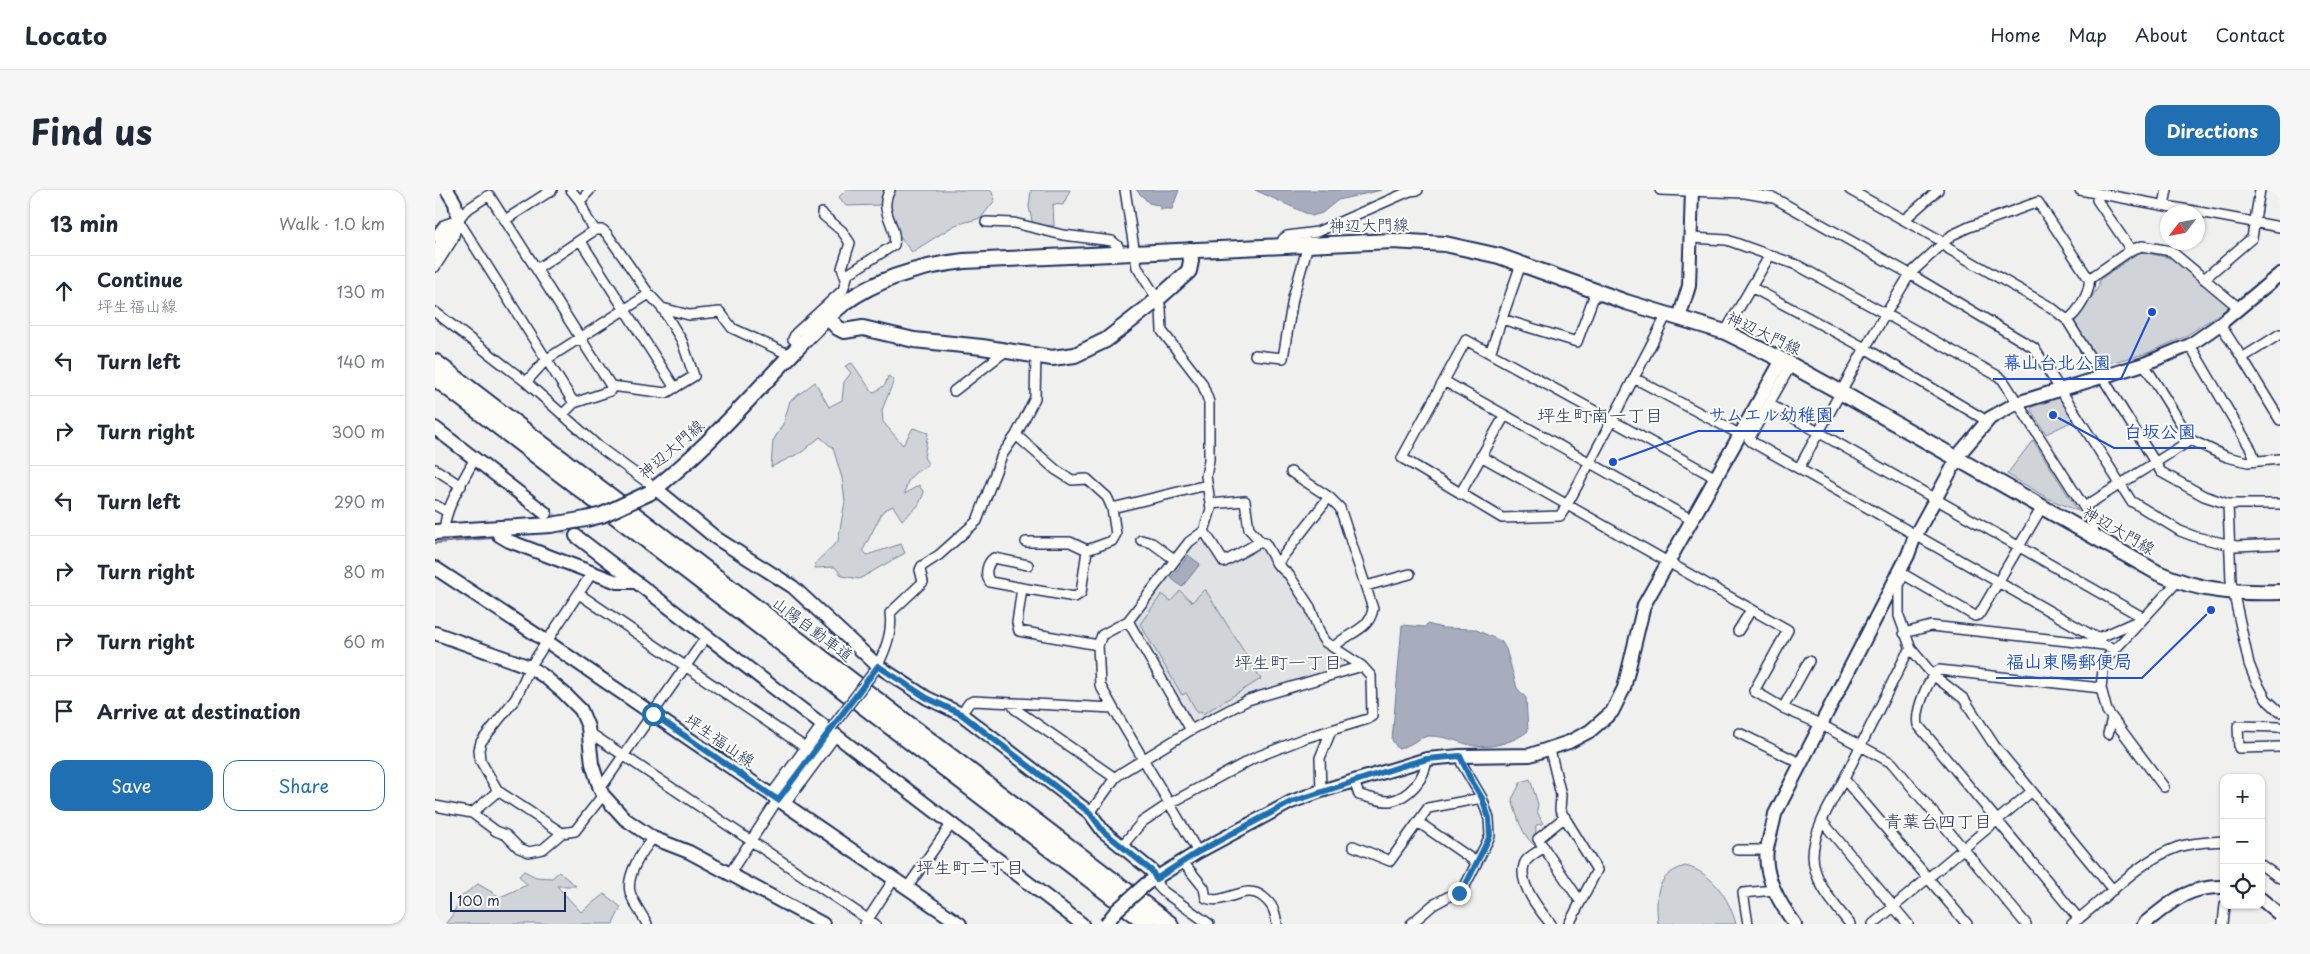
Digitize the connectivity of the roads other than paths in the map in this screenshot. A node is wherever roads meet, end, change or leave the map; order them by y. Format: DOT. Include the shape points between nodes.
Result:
graph roads {
  1 [pos="447,190"];
  2 [pos="552,190"];
  3 [pos="571,190"];
  4 [pos="590,190"];
  5 [pos="890,190"];
  6 [pos="1125,190"];
  7 [pos="1418,190"];
  8 [pos="1660,190"];
  9 [pos="1850,190"];
  10 [pos="1938,190"];
  11 [pos="2080,190"];
  12 [pos="2167,190"];
  13 [pos="2260,190"];
  14 [pos="1692,191"];
  15 [pos="1739,191"];
  16 [pos="487,193"];
  17 [pos="1775,194"];
  18 [pos="2098,194"];
  19 [pos="580,200"];
  20 [pos="2164,205"];
  21 [pos="822,212"];
  22 [pos="2205,212"];
  23 [pos="458,220"];
  24 [pos="505,220"];
  25 [pos="1904,220"];
  26 [pos="2256,221"];
  27 [pos="986,222"];
  28 [pos="2280,227"];
  29 [pos="595,230"];
  30 [pos="441,236"];
  31 [pos="1691,238"];
  32 [pos="580,240"];
  33 [pos="1943,244"];
  34 [pos="1307,245"];
  35 [pos="1282,246"];
  36 [pos="1189,250"];
  37 [pos="2131,250"];
  38 [pos="435,253"];
  39 [pos="1136,253"];
  40 [pos="1119,254"];
  41 [pos="1771,255"];
  42 [pos="1521,264"];
  43 [pos="435,267"];
  44 [pos="537,269"];
  45 [pos="1910,274"];
  46 [pos="2280,274"];
  47 [pos="846,279"];
  48 [pos="2089,279"];
  49 [pos="2204,279"];
  50 [pos="1751,288"];
  51 [pos="1595,291"];
  52 [pos="649,294"];
  53 [pos="1157,300"];
  54 [pos="662,308"];
  55 [pos="2239,308"];
  56 [pos="625,309"];
  57 [pos="435,312"];
  58 [pos="1886,313"];
  59 [pos="1673,316"];
  60 [pos="828,318"];
  61 [pos="1502,319"];
  62 [pos="2067,320"];
  63 [pos="2220,324"];
  64 [pos="1725,332"];
  65 [pos="2279,336"];
  66 [pos="580,338"];
  67 [pos="2189,345"];
  68 [pos="1865,348"];
  69 [pos="795,350"];
  70 [pos="1008,350"];
  71 [pos="1489,353"];
  72 [pos="1255,354"];
  73 [pos="1036,355"];
  74 [pos="2242,358"];
  75 [pos="547,360"];
  76 [pos="435,362"];
  77 [pos="1787,363"];
  78 [pos="2144,364"];
  79 [pos="2100,377"];
  80 [pos="435,378"];
  81 [pos="1635,378"];
  82 [pos="1444,381"];
  83 [pos="526,382"];
  84 [pos="611,386"];
  85 [pos="675,388"];
  86 [pos="2060,389"];
  87 [pos="954,391"];
  88 [pos="1841,393"];
  89 [pos="575,403"];
  90 [pos="2017,403"];
  91 [pos="1769,404"];
  92 [pos="563,414"];
  93 [pos="1505,415"];
  94 [pos="2280,420"];
  95 [pos="1612,421"];
  96 [pos="1987,422"];
  97 [pos="435,428"];
  98 [pos="1819,433"];
  99 [pos="1016,435"];
  100 [pos="1741,435"];
  101 [pos="2191,440"];
  102 [pos="1481,456"];
  103 [pos="475,458"];
  104 [pos="2280,459"];
  105 [pos="1957,460"];
  106 [pos="2255,461"];
  107 [pos="1589,463"];
  108 [pos="2154,463"];
  109 [pos="1799,468"];
  110 [pos="435,470"];
  111 [pos="1291,472"];
  112 [pos="1716,478"];
  113 [pos="2120,484"];
  114 [pos="461,486"];
  115 [pos="1207,486"];
  116 [pos="652,490"];
  117 [pos="1460,494"];
  118 [pos="1329,497"];
  119 [pos="1936,500"];
  120 [pos="1210,504"];
  121 [pos="2228,504"];
  122 [pos="2280,504"];
  123 [pos="435,505"];
  124 [pos="1567,505"];
  125 [pos="2042,507"];
  126 [pos="2084,507"];
  127 [pos="1112,508"];
  128 [pos="448,512"];
  129 [pos="545,513"];
  130 [pos="1692,520"];
  131 [pos="499,528"];
  132 [pos="440,531"];
  133 [pos="1204,531"];
  134 [pos="2091,534"];
  135 [pos="576,536"];
  136 [pos="1915,536"];
  137 [pos="1141,540"];
  138 [pos="1026,542"];
  139 [pos="1261,542"];
  140 [pos="2280,544"];
  141 [pos="2230,545"];
  142 [pos="2020,547"];
  143 [pos="1087,550"];
  144 [pos="1908,555"];
  145 [pos="1174,559"];
  146 [pos="1668,563"];
  147 [pos="1029,564"];
  148 [pos="1277,564"];
  149 [pos="613,566"];
  150 [pos="436,570"];
  151 [pos="592,573"];
  152 [pos="1410,574"];
  153 [pos="1903,574"];
  154 [pos="604,578"];
  155 [pos="2178,581"];
  156 [pos="635,582"];
  157 [pos="1999,583"];
  158 [pos="1365,586"];
  159 [pos="1022,588"];
  160 [pos="2235,593"];
  161 [pos="579,594"];
  162 [pos="2280,596"];
  163 [pos="1751,610"];
  164 [pos="2144,618"];
  165 [pos="1127,621"];
  166 [pos="1738,631"];
  167 [pos="1903,633"];
  168 [pos="435,634"];
  169 [pos="706,637"];
  170 [pos="546,641"];
  171 [pos="1098,645"];
  172 [pos="1334,647"];
  173 [pos="1911,649"];
  174 [pos="2115,649"];
  175 [pos="1809,661"];
  176 [pos="1362,666"];
  177 [pos="530,667"];
  178 [pos="686,667"];
  179 [pos="877,668"];
  180 [pos="1933,675"];
  181 [pos="2101,688"];
  182 [pos="1011,703"];
  183 [pos="1113,708"];
  184 [pos="1783,708"];
  185 [pos="2280,712"];
  186 [pos="653,714"];
  187 [pos="961,714"];
  188 [pos="2112,718"];
  189 [pos="1820,724"];
  190 [pos="2280,727"];
  191 [pos="830,729"];
  192 [pos="1191,730"];
  193 [pos="1331,731"];
  194 [pos="589,733"];
  195 [pos="1739,733"];
  196 [pos="2108,734"];
  197 [pos="1860,746"];
  198 [pos="2280,747"];
  199 [pos="806,748"];
  200 [pos="1550,750"];
  201 [pos="624,754"];
  202 [pos="1460,756"];
  203 [pos="1427,759"];
  204 [pos="1143,760"];
  205 [pos="1800,763"];
  206 [pos="1115,778"];
  207 [pos="1844,779"];
  208 [pos="1354,781"];
  209 [pos="2164,787"];
  210 [pos="498,791"];
  211 [pos="601,792"];
  212 [pos="1321,792"];
  213 [pos="2031,792"];
  214 [pos="1482,798"];
  215 [pos="778,799"];
  216 [pos="1169,804"];
  217 [pos="435,806"];
  218 [pos="472,813"];
  219 [pos="1090,813"];
  220 [pos="1565,817"];
  221 [pos="1823,821"];
  222 [pos="1998,821"];
  223 [pos="1418,822"];
  224 [pos="952,823"];
  225 [pos="562,833"];
  226 [pos="653,838"];
  227 [pos="751,840"];
  228 [pos="2220,841"];
  229 [pos="1122,846"];
  230 [pos="1353,846"];
  231 [pos="1544,847"];
  232 [pos="1737,850"];
  233 [pos="1767,850"];
  234 [pos="1963,850"];
  235 [pos="1198,852"];
  236 [pos="1183,862"];
  237 [pos="1476,862"];
  238 [pos="2265,868"];
  239 [pos="730,874"];
  240 [pos="2280,878"];
  241 [pos="894,879"];
  242 [pos="1927,879"];
  243 [pos="1151,882"];
  244 [pos="2220,887"];
  245 [pos="907,888"];
  246 [pos="1774,890"];
  247 [pos="2113,890"];
  248 [pos="1580,901"];
  249 [pos="2265,902"];
  250 [pos="1893,907"];
  251 [pos="2225,909"];
  252 [pos="2280,915"];
  253 [pos="870,922"];
  254 [pos="2076,922"];
  255 [pos="1791,923"];
  256 [pos="647,924"];
  257 [pos="823,924"];
  258 [pos="960,924"];
  259 [pos="1082,924"];
  260 [pos="1106,924"];
  261 [pos="1148,924"];
  262 [pos="1170,924"];
  263 [pos="1209,924"];
  264 [pos="1277,924"];
  265 [pos="1411,924"];
  266 [pos="1551,924"];
  267 [pos="1569,924"];
  268 [pos="1748,924"];
  269 [pos="1850,924"];
  270 [pos="1873,924"];
  271 [pos="1908,924"];
  272 [pos="1967,924"];
  273 [pos="2026,924"];
  274 [pos="2144,924"];
  275 [pos="2223,924"];
  1 -- 23 [label="street" via="455,204"];
  2 -- 24 [label="street"];
  3 -- 19 [label="street"];
  4 -- 19 [label="street"];
  5 -- 47 [label="street" via="885,198 885,211 891,222 894,245 848,274"];
  6 -- 39 [label="street"];
  7 -- 35 [label="street" via="1317,232 1287,236 1283,238"];
  8 -- 14 [label="street"];
  9 -- 25 [label="street"];
  10 -- 25 [label="street"];
  11 -- 18 [label="street"];
  12 -- 20 [label="street"];
  13 -- 26 [label="street"];
  14 -- 15 [label="street"];
  14 -- 31 [label="street"];
  15 -- 17 [label="street"];
  16 -- 23 [label="street"];
  16 -- 24 [label="street"];
  17 -- 45 [label="street"];
  18 -- 20 [label="street"];
  18 -- 37 [label="street" via="2097,200"];
  19 -- 29 [label="street"];
  21 -- 47 [label="street" via="850,243 841,268"];
  22 -- 26 [label="street"];
  23 -- 30 [label="street"];
  23 -- 43 [label="street" via="453,239"];
  23 -- 75 [label="street"];
  24 -- 44 [label="street"];
  25 -- 33 [label="street"];
  26 -- 28 [label="street"];
  26 -- 49 [label="street" via="2252,238"];
  27 -- 40 [label="street" via="1014,223 1063,235 1112,241 1118,246"];
  29 -- 32 [label="street"];
  29 -- 52 [label="street" via="603,230 607,234"];
  30 -- 38 [label="street"];
  31 -- 41 [label="street" via="1727,240"];
  31 -- 59 [label="street" via="1689,286"];
  32 -- 44 [label="street"];
  32 -- 56 [label="street"];
  33 -- 45 [label="street"];
  33 -- 48 [label="street" via="1952,235 1969,227 2038,202"];
  33 -- 62 [label="street"];
  34 -- 35 [label="main road, 神辺大門線"];
  34 -- 42 [label="main road, 神辺大門線" via="1393,241 1445,244"];
  34 -- 72 [label="street" via="1293,298 1283,358"];
  35 -- 36 [label="main road, 神辺大門線"];
  36 -- 39 [label="main road, 神辺大門線"];
  36 -- 53 [label="main road" via="1189,271"];
  37 -- 48 [label="street"];
  37 -- 49 [label="street" via="2142,246 2171,251"];
  39 -- 40 [label="main road, 神辺大門線"];
  39 -- 53 [label="street" via="1137,267"];
  40 -- 60 [label="main road, 神辺大門線" via="964,261 915,269 859,294"];
  41 -- 50 [label="street"];
  41 -- 58 [label="street" via="1797,265"];
  42 -- 51 [label="main road, 神辺大門線"];
  42 -- 61 [label="street"];
  44 -- 66 [label="street"];
  45 -- 58 [label="street"];
  45 -- 86 [label="street" via="2028,343"];
  46 -- 55 [label="street"];
  47 -- 69 [label="street" via="843,290 796,333 793,339"];
  48 -- 62 [label="street" via="2073,316"];
  49 -- 55 [label="street"];
  50 -- 64 [label="street"];
  50 -- 68 [label="street"];
  51 -- 59 [label="main road, 神辺大門線"];
  51 -- 61 [label="street" via="1577,342"];
  52 -- 54 [label="street"];
  52 -- 56 [label="street"];
  53 -- 73 [label="main road" via="1106,340 1087,350 1058,358"];
  53 -- 115 [label="street" via="1161,308 1162,332 1202,383 1209,402"];
  54 -- 69 [label="street" via="689,315 720,312 733,328"];
  54 -- 85 [label="street" via="682,341 694,376"];
  55 -- 63 [label="street"];
  56 -- 66 [label="street"];
  56 -- 85 [label="street"];
  57 -- 83 [label="street"];
  58 -- 68 [label="street"];
  58 -- 90 [label="street" via="1998,376"];
  59 -- 64 [label="main road, 神辺大門線"];
  59 -- 81 [label="street"];
  60 -- 69 [label="main road, 神辺大門線"];
  60 -- 70 [label="main road" via="844,331 863,328 914,340"];
  61 -- 71 [label="street"];
  62 -- 79 [label="street"];
  63 -- 67 [label="street"];
  63 -- 74 [label="street"];
  64 -- 77 [label="main road, 神辺大門線"];
  65 -- 74 [label="street"];
  66 -- 75 [label="street"];
  66 -- 84 [label="street"];
  67 -- 78 [label="street"];
  67 -- 106 [label="street"];
  68 -- 88 [label="street"];
  68 -- 96 [label="street"];
  69 -- 116 [label="main road, 神辺大門線" via="700,450"];
  70 -- 73 [label="main road"];
  70 -- 87 [label="street"];
  71 -- 82 [label="street" via="1466,340"];
  71 -- 95 [label="street"];
  73 -- 99 [label="street" via="1035,398"];
  74 -- 94 [label="street"];
  75 -- 83 [label="street"];
  75 -- 89 [label="street"];
  76 -- 262 [label="highway, 山陽自動車道"];
  77 -- 88 [label="main road, 神辺大門線"];
  77 -- 91 [label="street"];
  77 -- 100 [label="street"];
  78 -- 79 [label="street"];
  78 -- 101 [label="street"];
  79 -- 86 [label="street"];
  79 -- 108 [label="street"];
  80 -- 261 [label="highway, 山陽自動車道"];
  81 -- 95 [label="street"];
  81 -- 100 [label="street"];
  82 -- 93 [label="street"];
  82 -- 117 [label="street" via="1402,458"];
  83 -- 92 [label="street"];
  84 -- 85 [label="street" via="666,393"];
  84 -- 89 [label="street" via="609,392"];
  86 -- 90 [label="street"];
  86 -- 113 [label="street"];
  88 -- 98 [label="street"];
  88 -- 105 [label="main road, 神辺大門線"];
  89 -- 92 [label="street"];
  90 -- 96 [label="street"];
  90 -- 126 [label="street"];
  91 -- 98 [label="street"];
  91 -- 109 [label="street" via="1749,439"];
  92 -- 116 [label="street"];
  93 -- 102 [label="street"];
  93 -- 107 [label="street"];
  95 -- 107 [label="street"];
  95 -- 112 [label="street"];
  96 -- 105 [label="street"];
  97 -- 103 [label="street"];
  98 -- 109 [label="street"];
  98 -- 119 [label="street"];
  99 -- 127 [label="street" via="1072,480 1087,479 1107,497"];
  99 -- 179 [label="street" via="1002,455 977,521 939,555 921,566 923,582 890,613 887,645"];
  100 -- 112 [label="street"];
  101 -- 106 [label="street" via="2227,457"];
  101 -- 108 [label="street"];
  102 -- 117 [label="street"];
  102 -- 124 [label="street"];
  103 -- 114 [label="street"];
  103 -- 129 [label="street"];
  104 -- 106 [label="street"];
  105 -- 119 [label="street"];
  105 -- 125 [label="main road, 神辺大門線"];
  107 -- 124 [label="street"];
  107 -- 130 [label="street"];
  108 -- 113 [label="street"];
  108 -- 121 [label="street" via="2161,472 2204,496"];
  109 -- 136 [label="street"];
  110 -- 114 [label="street"];
  111 -- 118 [label="street"];
  112 -- 130 [label="street"];
  113 -- 126 [label="street"];
  113 -- 141 [label="street" via="2131,502 2180,531"];
  114 -- 128 [label="street"];
  115 -- 120 [label="street"];
  115 -- 127 [label="street"];
  116 -- 131 [label="main road, 神辺大門線, bridge" via="602,515 586,519 551,526"];
  116 -- 179 [label="street" via="716,538 793,587"];
  117 -- 124 [label="street" via="1502,518 1552,518 1560,516"];
  118 -- 148 [label="street"];
  118 -- 158 [label="street" via="1339,508"];
  119 -- 136 [label="street"];
  119 -- 142 [label="street"];
  120 -- 133 [label="street"];
  120 -- 139 [label="street" via="1245,501 1249,529"];
  121 -- 122 [label="street"];
  121 -- 141 [label="street"];
  123 -- 128 [label="street"];
  124 -- 146 [label="street"];
  125 -- 134 [label="main road, 神辺大門線"];
  125 -- 142 [label="street"];
  126 -- 134 [label="street" via="2093,526"];
  127 -- 143 [label="street" via="1115,538"];
  128 -- 132 [label="street"];
  130 -- 146 [label="street"];
  131 -- 132 [label="main road, 神辺大門線"];
  131 -- 151 [label="street" via="499,535 509,541"];
  133 -- 139 [label="street" via="1224,562"];
  133 -- 145 [label="street"];
  134 -- 155 [label="main road, 神辺大門線"];
  135 -- 149 [label="street"];
  136 -- 144 [label="street"];
  136 -- 157 [label="street"];
  137 -- 145 [label="street" via="1152,543"];
  138 -- 143 [label="street" via="1070,542"];
  139 -- 148 [label="street" via="1265,543"];
  140 -- 141 [label="street"];
  141 -- 160 [label="street" via="2231,581"];
  142 -- 157 [label="street"];
  142 -- 164 [label="street"];
  143 -- 159 [label="street" via="1081,593 1075,597"];
  144 -- 153 [label="street"];
  144 -- 189 [label="street"];
  145 -- 165 [label="street"];
  146 -- 163 [label="street"];
  146 -- 200 [label="street" via="1644,605 1624,688 1612,712 1590,730"];
  147 -- 159 [label="street" via="994,558 989,562 987,573 990,582"];
  148 -- 172 [label="street" via="1289,575 1310,607 1325,642"];
  149 -- 154 [label="street" via="615,572 612,576"];
  149 -- 156 [label="street"];
  150 -- 170 [label="street, 坪生福山線"];
  151 -- 154 [label="street"];
  151 -- 161 [label="street"];
  152 -- 158 [label="street"];
  153 -- 157 [label="street" via="1975,616 1979,615"];
  153 -- 167 [label="street" via="1899,602"];
  154 -- 156 [label="street"];
  155 -- 160 [label="main road, 神辺大門線"];
  155 -- 164 [label="street"];
  156 -- 169 [label="street"];
  157 -- 164 [label="street" via="2093,636 2101,637"];
  158 -- 172 [label="street" via="1373,610 1371,620"];
  159 -- 171 [label="street" via="1019,631"];
  160 -- 162 [label="main road, 神辺大門線"];
  160 -- 185 [label="street" via="2255,679 2266,699"];
  161 -- 170 [label="street"];
  161 -- 178 [label="street"];
  163 -- 166 [label="street"];
  163 -- 184 [label="street" via="1788,630 1754,691"];
  164 -- 174 [label="street"];
  165 -- 171 [label="street" via="1102,635"];
  165 -- 192 [label="street"];
  167 -- 173 [label="street"];
  167 -- 174 [label="street" via="1931,626"];
  168 -- 177 [label="street"];
  169 -- 178 [label="street"];
  169 -- 191 [label="street"];
  170 -- 177 [label="street"];
  170 -- 186 [label="street, 坪生福山線"];
  171 -- 183 [label="street" via="1100,685"];
  172 -- 176 [label="street"];
  173 -- 180 [label="street"];
  173 -- 197 [label="street"];
  174 -- 181 [label="street" via="2103,670"];
  175 -- 184 [label="street"];
  176 -- 192 [label="street" via="1248,700"];
  176 -- 193 [label="street" via="1371,676 1372,716"];
  177 -- 194 [label="street" via="581,710"];
  177 -- 210 [label="street" via="516,698 481,742 480,760"];
  178 -- 186 [label="street"];
  178 -- 199 [label="street"];
  179 -- 187 [label="street"];
  179 -- 191 [label="street, bridge"];
  180 -- 181 [label="street" via="1939,670"];
  180 -- 213 [label="street" via="1965,699 1994,745"];
  180 -- 222 [label="street" via="1916,718 1918,724"];
  181 -- 188 [label="street"];
  182 -- 183 [label="street"];
  182 -- 187 [label="street" via="973,702"];
  182 -- 206 [label="street" via="1015,709"];
  183 -- 204 [label="street"];
  184 -- 189 [label="street"];
  186 -- 201 [label="street"];
  186 -- 215 [label="street, 坪生福山線"];
  187 -- 219 [label="street"];
  188 -- 196 [label="street"];
  188 -- 209 [label="street"];
  189 -- 197 [label="street"];
  189 -- 205 [label="street"];
  190 -- 198 [label="street" via="2238,726 2239,748"];
  191 -- 199 [label="street"];
  191 -- 215 [label="street"];
  191 -- 224 [label="street"];
  192 -- 204 [label="street"];
  193 -- 212 [label="street" via="1320,758"];
  193 -- 216 [label="street" via="1254,758"];
  194 -- 201 [label="street"];
  194 -- 211 [label="street" via="592,764"];
  195 -- 205 [label="street"];
  197 -- 207 [label="street"];
  197 -- 234 [label="street" via="1892,763"];
  199 -- 215 [label="street"];
  200 -- 202 [label="street" via="1531,755"];
  200 -- 220 [label="street"];
  201 -- 211 [label="street"];
  201 -- 227 [label="street"];
  202 -- 203 [label="street"];
  202 -- 214 [label="street"];
  203 -- 208 [label="street"];
  203 -- 208 [label="street" via="1411,791 1389,801 1359,795"];
  204 -- 206 [label="street"];
  204 -- 216 [label="street"];
  205 -- 233 [label="street" via="1775,814"];
  206 -- 219 [label="street"];
  207 -- 221 [label="street"];
  207 -- 242 [label="street"];
  208 -- 212 [label="street"];
  210 -- 218 [label="street"];
  210 -- 225 [label="street"];
  211 -- 225 [label="street" via="579,828 575,832"];
  211 -- 226 [label="street" via="625,819"];
  212 -- 235 [label="street" via="1291,802"];
  213 -- 222 [label="street"];
  213 -- 247 [label="street"];
  214 -- 223 [label="street" via="1428,808"];
  214 -- 237 [label="street" via="1489,818 1490,836"];
  215 -- 227 [label="street"];
  215 -- 241 [label="street, 坪生福山線"];
  216 -- 229 [label="street" via="1142,822"];
  216 -- 235 [label="street"];
  217 -- 218 [label="street"];
  218 -- 225 [label="street" via="529,852 543,849"];
  219 -- 229 [label="street" via="1103,831"];
  220 -- 231 [label="street" via="1538,838"];
  220 -- 248 [label="street" via="1597,870"];
  221 -- 250 [label="street"];
  221 -- 269 [label="street" via="1813,855 1815,869 1827,895"];
  222 -- 234 [label="street"];
  222 -- 254 [label="street"];
  223 -- 230 [label="street" via="1390,861"];
  223 -- 237 [label="street"];
  224 -- 245 [label="street"];
  224 -- 259 [label="street"];
  226 -- 239 [label="street" via="689,852"];
  226 -- 256 [label="street" via="636,863 629,887"];
  227 -- 239 [label="street"];
  227 -- 253 [label="street"];
  228 -- 247 [label="street" via="2196,843 2163,853"];
  229 -- 243 [label="street" via="1152,871"];
  231 -- 248 [label="street"];
  231 -- 266 [label="street" via="1524,864 1523,876"];
  232 -- 233 [label="street"];
  233 -- 246 [label="street" via="1767,867"];
  234 -- 242 [label="street"];
  234 -- 273 [label="street"];
  235 -- 236 [label="street"];
  236 -- 243 [label="street"];
  236 -- 264 [label="street" via="1205,888 1206,898 1216,901 1248,891 1258,892 1275,908"];
  237 -- 265 [label="street" via="1464,888 1433,905"];
  238 -- 240 [label="street"];
  239 -- 257 [label="street"];
  241 -- 245 [label="street, 坪生福山線"];
  241 -- 253 [label="street"];
  242 -- 250 [label="street"];
  242 -- 272 [label="street"];
  243 -- 260 [label="street, bridge" via="1117,910"];
  243 -- 263 [label="street"];
  244 -- 274 [label="street" via="2203,888 2177,897"];
  245 -- 258 [label="street, 坪生福山線"];
  246 -- 255 [label="street"];
  246 -- 268 [label="street" via="1743,893"];
  247 -- 254 [label="street"];
  248 -- 267 [label="street"];
  249 -- 252 [label="street"];
  250 -- 270 [label="street"];
  250 -- 271 [label="street"];
  251 -- 275 [label="street"];
}
